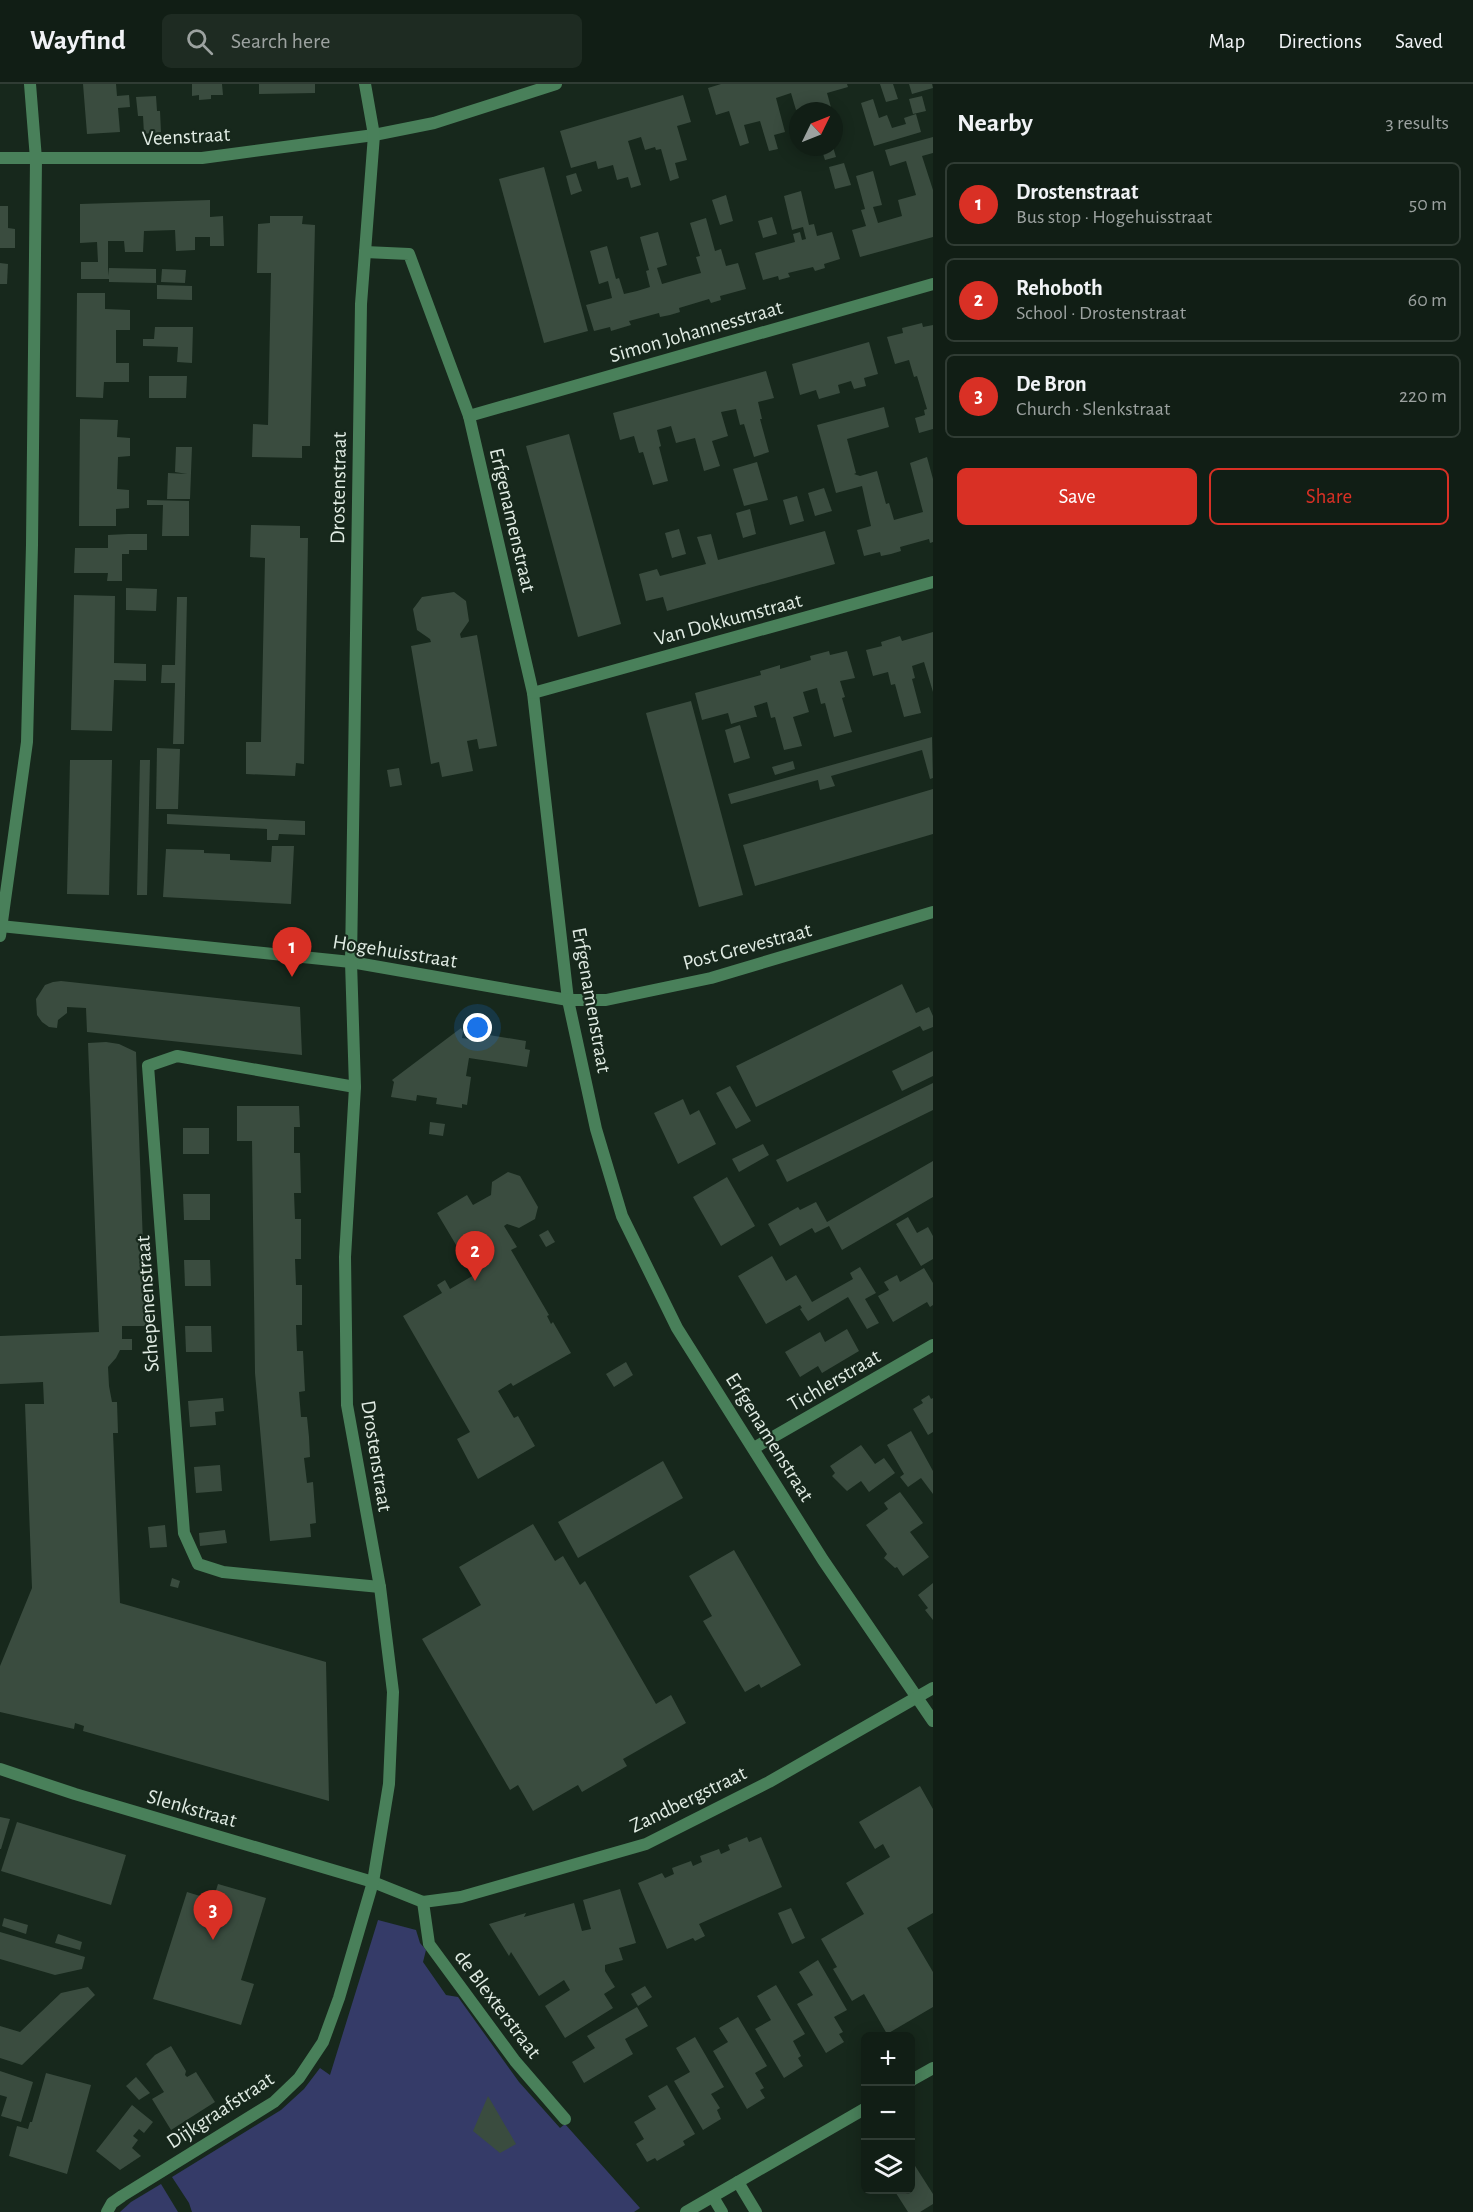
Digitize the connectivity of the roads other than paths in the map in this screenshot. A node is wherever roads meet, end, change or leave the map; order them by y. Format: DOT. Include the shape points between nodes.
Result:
graph roads {
  1 [pos="30,84"];
  2 [pos="365,84"];
  3 [pos="556,84"];
  4 [pos="374,135"];
  5 [pos="0,158"];
  6 [pos="36,159"];
  7 [pos="365,252"];
  8 [pos="933,284"];
  9 [pos="470,416"];
  10 [pos="933,582"];
  11 [pos="533,693"];
  12 [pos="933,912"];
  13 [pos="0,929"];
  14 [pos="351,962"];
  15 [pos="568,1000"];
  16 [pos="355,1087"];
  17 [pos="933,1346"];
  18 [pos="754,1448"];
  19 [pos="380,1587"];
  20 [pos="933,1688"];
  21 [pos="916,1698"];
  22 [pos="933,1721"];
  23 [pos="0,1769"];
  24 [pos="373,1882"];
  25 [pos="423,1902"];
  26 [pos="933,2068"];
  27 [pos="915,2078"];
  28 [pos="861,2111"];
  29 [pos="565,2119"];
  30 [pos="738,2182"];
  31 [pos="713,2197"];
  32 [pos="107,2212"];
  33 [pos="686,2212"];
  34 [pos="722,2212"];
  35 [pos="756,2212"];
  1 -- 6 [label="street"];
  2 -- 4 [label="street, Drostenstraat"];
  3 -- 4 [label="street, Veenstraat" via="434,123"];
  4 -- 6 [label="street, Veenstraat" via="201,158"];
  4 -- 7 [label="street, Drostenstraat"];
  5 -- 6 [label="street, Veenstraat"];
  6 -- 13 [label="street" via="27,742"];
  7 -- 9 [label="street, Erfgenamenstraat" via="409,254"];
  7 -- 14 [label="street, Drostenstraat"];
  8 -- 9 [label="street, Simon Johannesstraat"];
  9 -- 11 [label="street, Erfgenamenstraat"];
  10 -- 11 [label="street, Van Dokkumstraat"];
  11 -- 15 [label="street, Erfgenamenstraat"];
  12 -- 15 [label="street, Post Grevestraat" via="711,978 606,1000"];
  13 -- 14 [label="street, Hogehuisstraat"];
  14 -- 15 [label="street, Hogehuisstraat"];
  14 -- 16 [label="street, Drostenstraat"];
  15 -- 18 [label="street, Erfgenamenstraat" via="596,1129 622,1216 677,1328"];
  16 -- 19 [label="street, Drostenstraat" via="345,1257 347,1405"];
  16 -- 19 [label="street, Schepenenstraat" via="177,1056 148,1066 184,1533 198,1564 224,1572"];
  17 -- 18 [label="street, Tichlerstraat"];
  18 -- 21 [label="street, Erfgenamenstraat" via="823,1560"];
  19 -- 24 [label="street, Drostenstraat" via="393,1692 389,1784"];
  20 -- 21 [label="street, Zandbergstraat"];
  21 -- 22 [label="street, Erfgenamenstraat"];
  21 -- 25 [label="street, Zandbergstraat" via="769,1782 646,1844 461,1897"];
  23 -- 24 [label="street, Slenkstraat"];
  24 -- 25 [label="street, Zandbergstraat"];
  24 -- 32 [label="street, Dijkgraafstraat" via="328,2030 299,2078 274,2102 122,2196"];
  25 -- 29 [label="street, de Blexterstraat" via="429,1944 515,2061"];
  26 -- 27 [label="street"];
  28 -- 30 [label="street"];
  30 -- 31 [label="street"];
  30 -- 35 [label="street"];
  31 -- 33 [label="street"];
  31 -- 34 [label="street"];
}
